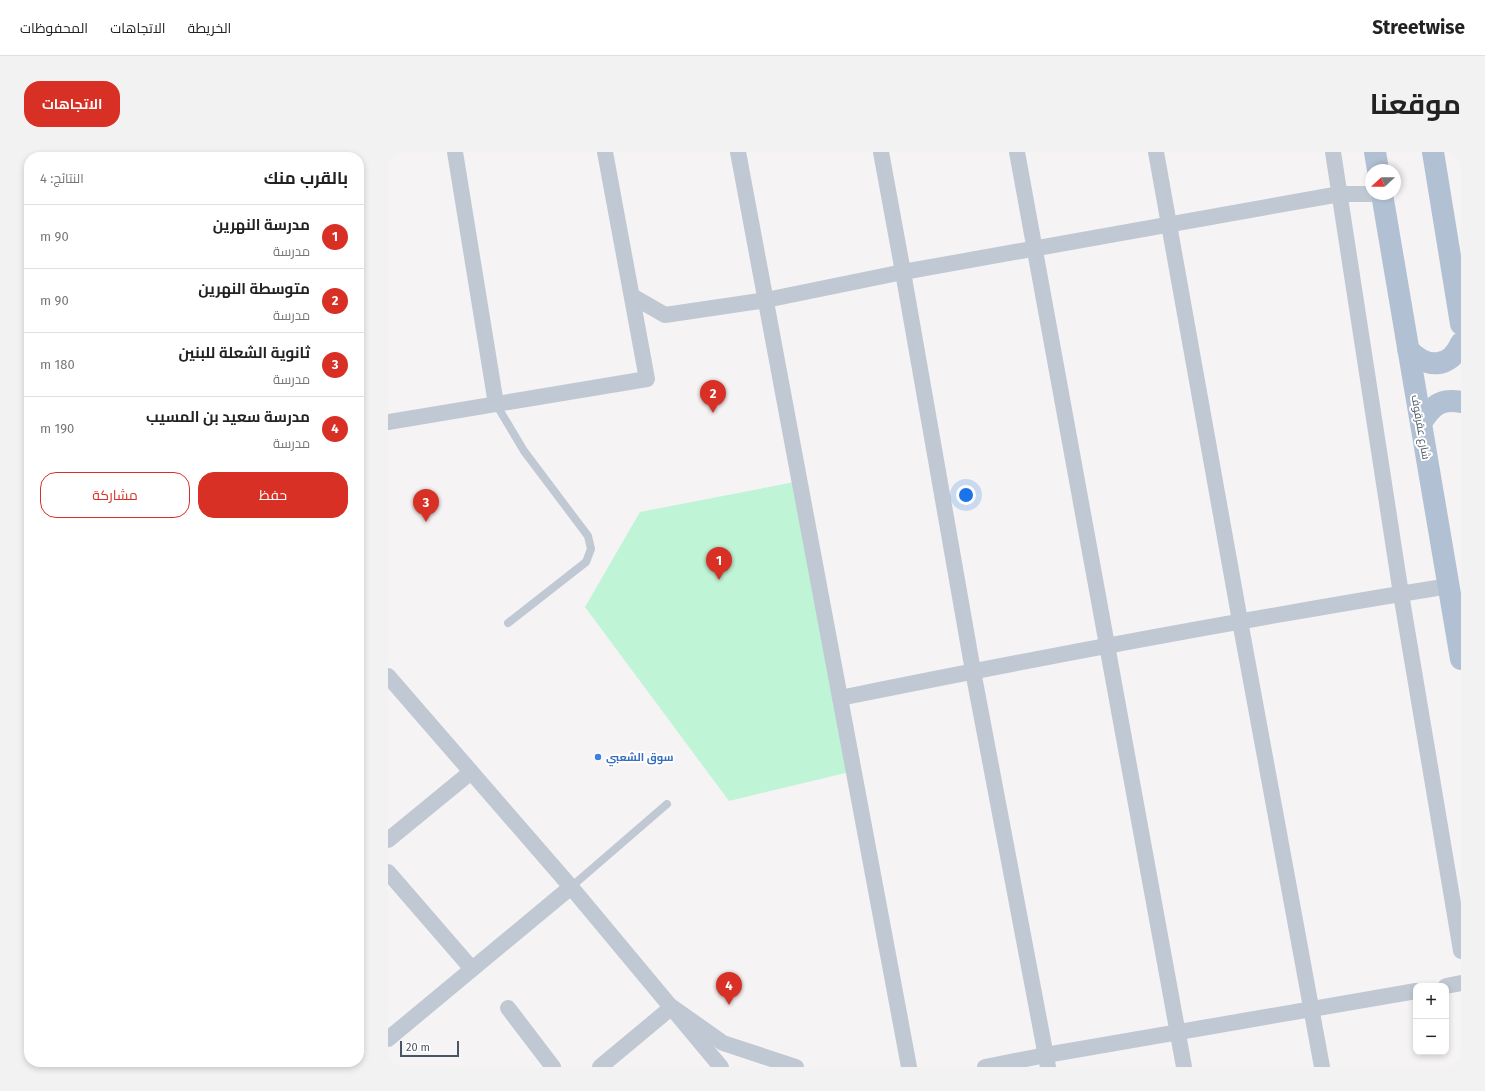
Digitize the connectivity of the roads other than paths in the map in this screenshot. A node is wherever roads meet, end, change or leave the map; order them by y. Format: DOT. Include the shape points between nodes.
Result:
graph roads {
  1 [pos="455,152"];
  2 [pos="605,152"];
  3 [pos="738,152"];
  4 [pos="881,152"];
  5 [pos="1017,152"];
  6 [pos="1156,152"];
  7 [pos="1334,152"];
  8 [pos="1375,152"];
  9 [pos="1433,152"];
  10 [pos="1377,164"];
  11 [pos="1340,194"];
  12 [pos="1365,194"];
  13 [pos="1383,200"];
  14 [pos="1170,224"];
  15 [pos="1035,249"];
  16 [pos="903,272"];
  17 [pos="632,296"];
  18 [pos="766,300"];
  19 [pos="1461,324"];
  20 [pos="1461,343"];
  21 [pos="1408,349"];
  22 [pos="1461,402"];
  23 [pos="496,404"];
  24 [pos="388,422"];
  25 [pos="1421,423"];
  26 [pos="1449,586"];
  27 [pos="1402,594"];
  28 [pos="1240,621"];
  29 [pos="508,623"];
  30 [pos="1107,647"];
  31 [pos="1461,659"];
  32 [pos="973,671"];
  33 [pos="388,676"];
  34 [pos="840,698"];
  35 [pos="470,772"];
  36 [pos="667,804"];
  37 [pos="388,840"];
  38 [pos="388,872"];
  39 [pos="571,887"];
  40 [pos="1461,951"];
  41 [pos="472,969"];
  42 [pos="1461,983"];
  43 [pos="1449,985"];
  44 [pos="1413,992"];
  45 [pos="672,1007"];
  46 [pos="508,1008"];
  47 [pos="1312,1009"];
  48 [pos="1178,1033"];
  49 [pos="388,1039"];
  50 [pos="1047,1061"];
  51 [pos="553,1067"];
  52 [pos="600,1067"];
  53 [pos="721,1067"];
  54 [pos="796,1067"];
  55 [pos="909,1067"];
  56 [pos="985,1067"];
  57 [pos="1184,1067"];
  58 [pos="1322,1067"];
  1 -- 23 [label="street"];
  2 -- 17 [label="street"];
  3 -- 18 [label="street"];
  4 -- 16 [label="street"];
  5 -- 15 [label="street"];
  6 -- 14 [label="street"];
  7 -- 11 [label="street"];
  8 -- 10 [label="main road"];
  9 -- 19 [label="main road"];
  11 -- 12 [label="street"];
  11 -- 14 [label="street"];
  11 -- 27 [label="street"];
  13 -- 21 [label="main road, شارع عقرقوف"];
  14 -- 15 [label="street"];
  14 -- 28 [label="street"];
  15 -- 16 [label="street"];
  15 -- 30 [label="street"];
  16 -- 18 [label="street"];
  16 -- 32 [label="street"];
  17 -- 18 [label="street" via="666,315"];
  17 -- 23 [label="street" via="647,379"];
  18 -- 34 [label="street"];
  20 -- 21 [label="main road" via="1448,359 1438,363 1428,363 1415,357"];
  21 -- 25 [label="main road, شارع عقرقوف"];
  22 -- 25 [label="main road" via="1441,402 1431,408"];
  23 -- 24 [label="street"];
  23 -- 29 [label="lane" via="524,451 588,536 591,549 586,562"];
  25 -- 26 [label="main road, شارع عقرقوف"];
  26 -- 27 [label="street"];
  26 -- 31 [label="main road, شارع عقرقوف"];
  27 -- 28 [label="street"];
  27 -- 40 [label="street"];
  28 -- 30 [label="street"];
  28 -- 47 [label="street"];
  30 -- 32 [label="street"];
  30 -- 48 [label="street"];
  32 -- 34 [label="street"];
  32 -- 50 [label="street"];
  33 -- 35 [label="street"];
  34 -- 55 [label="street"];
  35 -- 37 [label="street"];
  35 -- 39 [label="street"];
  36 -- 39 [label="lane"];
  38 -- 41 [label="street"];
  39 -- 41 [label="street"];
  39 -- 45 [label="street"];
  41 -- 49 [label="street"];
  42 -- 43 [label="street"];
  44 -- 47 [label="street"];
  45 -- 52 [label="street"];
  45 -- 53 [label="street"];
  45 -- 54 [label="street" via="722,1043"];
  46 -- 51 [label="street"];
  47 -- 48 [label="street"];
  47 -- 58 [label="street"];
  48 -- 50 [label="street"];
  48 -- 57 [label="street"];
  50 -- 56 [label="street"];
}
